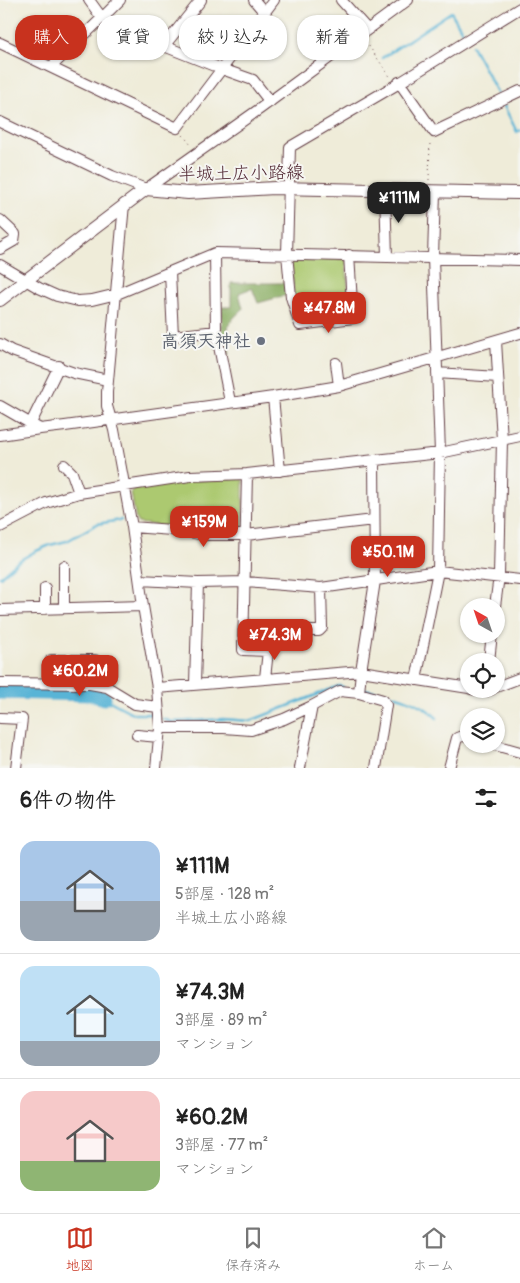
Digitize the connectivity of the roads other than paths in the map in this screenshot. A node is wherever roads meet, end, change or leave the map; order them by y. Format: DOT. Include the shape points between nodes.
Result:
graph roads {
  1 [pos="89,0"];
  2 [pos="120,0"];
  3 [pos="201,0"];
  4 [pos="254,0"];
  5 [pos="274,0"];
  6 [pos="341,0"];
  7 [pos="408,0"];
  8 [pos="520,8"];
  9 [pos="265,13"];
  10 [pos="100,15"];
  11 [pos="105,15"];
  12 [pos="354,15"];
  13 [pos="97,23"];
  14 [pos="369,28"];
  15 [pos="169,40"];
  16 [pos="0,43"];
  17 [pos="169,48"];
  18 [pos="326,60"];
  19 [pos="51,67"];
  20 [pos="222,69"];
  21 [pos="399,82"];
  22 [pos="520,91"];
  23 [pos="270,102"];
  24 [pos="0,122"];
  25 [pos="146,188"];
  26 [pos="290,188"];
  27 [pos="432,188"];
  28 [pos="385,191"];
  29 [pos="520,193"];
  30 [pos="124,204"];
  31 [pos="0,220"];
  32 [pos="0,249"];
  33 [pos="215,253"];
  34 [pos="288,254"];
  35 [pos="349,255"];
  36 [pos="387,257"];
  37 [pos="433,257"];
  38 [pos="520,260"];
  39 [pos="0,265"];
  40 [pos="170,272"];
  41 [pos="26,281"];
  42 [pos="117,294"];
  43 [pos="0,300"];
  44 [pos="216,331"];
  45 [pos="520,334"];
  46 [pos="496,341"];
  47 [pos="0,344"];
  48 [pos="436,359"];
  49 [pos="336,363"];
  50 [pos="59,366"];
  51 [pos="437,373"];
  52 [pos="498,377"];
  53 [pos="108,380"];
  54 [pos="339,386"];
  55 [pos="273,397"];
  56 [pos="230,402"];
  57 [pos="0,406"];
  58 [pos="111,419"];
  59 [pos="35,426"];
  60 [pos="0,435"];
  61 [pos="520,436"];
  62 [pos="502,440"];
  63 [pos="440,453"];
  64 [pos="374,460"];
  65 [pos="64,465"];
  66 [pos="280,471"];
  67 [pos="247,474"];
  68 [pos="125,486"];
  69 [pos="79,493"];
  70 [pos="374,520"];
  71 [pos="0,527"];
  72 [pos="132,527"];
  73 [pos="246,535"];
  74 [pos="64,566"];
  75 [pos="438,571"];
  76 [pos="499,576"];
  77 [pos="140,580"];
  78 [pos="520,580"];
  79 [pos="246,582"];
  80 [pos="375,582"];
  81 [pos="198,583"];
  82 [pos="45,588"];
  83 [pos="321,588"];
  84 [pos="496,598"];
  85 [pos="143,606"];
  86 [pos="64,608"];
  87 [pos="45,609"];
  88 [pos="0,610"];
  89 [pos="268,651"];
  90 [pos="361,672"];
  91 [pos="265,678"];
  92 [pos="520,678"];
  93 [pos="416,680"];
  94 [pos="0,683"];
  95 [pos="49,684"];
  96 [pos="90,684"];
  97 [pos="195,684"];
  98 [pos="505,684"];
  99 [pos="460,687"];
  100 [pos="157,688"];
  101 [pos="359,693"];
  102 [pos="312,706"];
  103 [pos="158,707"];
  104 [pos="0,718"];
  105 [pos="159,733"];
  106 [pos="137,735"];
  107 [pos="460,737"];
  108 [pos="505,748"];
  109 [pos="520,752"];
  110 [pos="16,768"];
  111 [pos="156,768"];
  112 [pos="300,768"];
  113 [pos="376,768"];
  114 [pos="449,768"];
  1 -- 10 [label="street"];
  2 -- 11 [label="street"];
  3 -- 15 [label="street"];
  4 -- 9 [label="street"];
  5 -- 9 [label="street"];
  6 -- 12 [label="street"];
  7 -- 14 [label="street"];
  8 -- 21 [label="street"];
  9 -- 20 [label="street"];
  13 -- 19 [label="street"];
  16 -- 19 [label="street"];
  17 -- 20 [label="street"];
  18 -- 23 [label="street"];
  19 -- 20 [label="street" via="177,128"];
  20 -- 23 [label="street" via="253,80"];
  21 -- 22 [label="street" via="434,132"];
  21 -- 26 [label="street" via="290,146"];
  23 -- 25 [label="street"];
  24 -- 25 [label="street" via="112,176"];
  25 -- 26 [label="main road, 半城土広小路線" via="196,193"];
  25 -- 30 [label="main road"];
  26 -- 28 [label="main road, 半城土広小路線"];
  26 -- 34 [label="street"];
  27 -- 28 [label="main road, 半城土広小路線"];
  27 -- 29 [label="main road, 半城土広小路線"];
  27 -- 37 [label="street"];
  28 -- 36 [label="street"];
  30 -- 41 [label="main road"];
  30 -- 42 [label="street"];
  31 -- 32 [label="street" via="16,234 14,241"];
  33 -- 34 [label="street"];
  33 -- 40 [label="street"];
  33 -- 44 [label="street"];
  34 -- 35 [label="street"];
  34 -- 35 [label="street" via="291,297 300,325 353,318"];
  35 -- 36 [label="street"];
  36 -- 37 [label="street"];
  37 -- 38 [label="street"];
  37 -- 48 [label="street"];
  39 -- 41 [label="street"];
  40 -- 42 [label="street"];
  40 -- 44 [label="street" via="173,336"];
  41 -- 42 [label="street" via="57,296 78,301"];
  41 -- 43 [label="main road"];
  42 -- 53 [label="street"];
  44 -- 56 [label="street"];
  45 -- 46 [label="street"];
  46 -- 48 [label="street"];
  46 -- 52 [label="street"];
  47 -- 50 [label="street"];
  48 -- 51 [label="street"];
  48 -- 54 [label="street"];
  49 -- 54 [label="street"];
  50 -- 53 [label="street" via="87,377"];
  50 -- 59 [label="street"];
  51 -- 52 [label="street"];
  51 -- 63 [label="street"];
  52 -- 62 [label="street"];
  53 -- 58 [label="street" via="107,406"];
  54 -- 55 [label="street"];
  55 -- 56 [label="street"];
  55 -- 66 [label="street"];
  56 -- 58 [label="street"];
  57 -- 59 [label="street"];
  58 -- 59 [label="street"];
  58 -- 68 [label="street"];
  59 -- 60 [label="street"];
  61 -- 62 [label="street"];
  62 -- 63 [label="street"];
  62 -- 76 [label="street"];
  63 -- 64 [label="street"];
  63 -- 75 [label="street"];
  64 -- 66 [label="street"];
  64 -- 70 [label="street"];
  65 -- 69 [label="street" via="72,473"];
  66 -- 67 [label="street"];
  67 -- 68 [label="street" via="190,476"];
  67 -- 73 [label="street"];
  68 -- 69 [label="street"];
  68 -- 72 [label="street"];
  69 -- 71 [label="street" via="46,503"];
  70 -- 73 [label="street"];
  70 -- 80 [label="street"];
  72 -- 73 [label="street" via="204,535"];
  72 -- 77 [label="street"];
  73 -- 79 [label="street"];
  74 -- 86 [label="street"];
  75 -- 76 [label="street"];
  75 -- 80 [label="street"];
  75 -- 93 [label="street"];
  76 -- 78 [label="street"];
  76 -- 84 [label="street"];
  77 -- 81 [label="street"];
  77 -- 85 [label="street"];
  79 -- 81 [label="street"];
  79 -- 83 [label="street"];
  79 -- 89 [label="street" via="244,650"];
  80 -- 83 [label="street"];
  80 -- 90 [label="street"];
  81 -- 97 [label="street"];
  82 -- 87 [label="street"];
  83 -- 89 [label="street" via="322,628 319,631 274,631 268,636"];
  85 -- 86 [label="street"];
  85 -- 100 [label="street"];
  86 -- 87 [label="street"];
  87 -- 88 [label="street"];
  89 -- 91 [label="street"];
  90 -- 91 [label="street"];
  90 -- 93 [label="street"];
  90 -- 101 [label="street"];
  91 -- 97 [label="street"];
  92 -- 98 [label="street"];
  93 -- 99 [label="street"];
  94 -- 95 [label="street"];
  95 -- 96 [label="street"];
  95 -- 96 [label="street" via="51,660 95,660"];
  96 -- 103 [label="street" via="107,687 135,704"];
  97 -- 100 [label="street"];
  100 -- 103 [label="street"];
  101 -- 102 [label="street" via="340,691"];
  101 -- 113 [label="street" via="383,700 386,705"];
  102 -- 105 [label="street" via="251,730 224,728"];
  102 -- 112 [label="street"];
  103 -- 105 [label="street"];
  104 -- 110 [label="street" via="22,719"];
  105 -- 106 [label="street"];
  105 -- 111 [label="street"];
  107 -- 114 [label="street"];
  108 -- 109 [label="street"];
}
